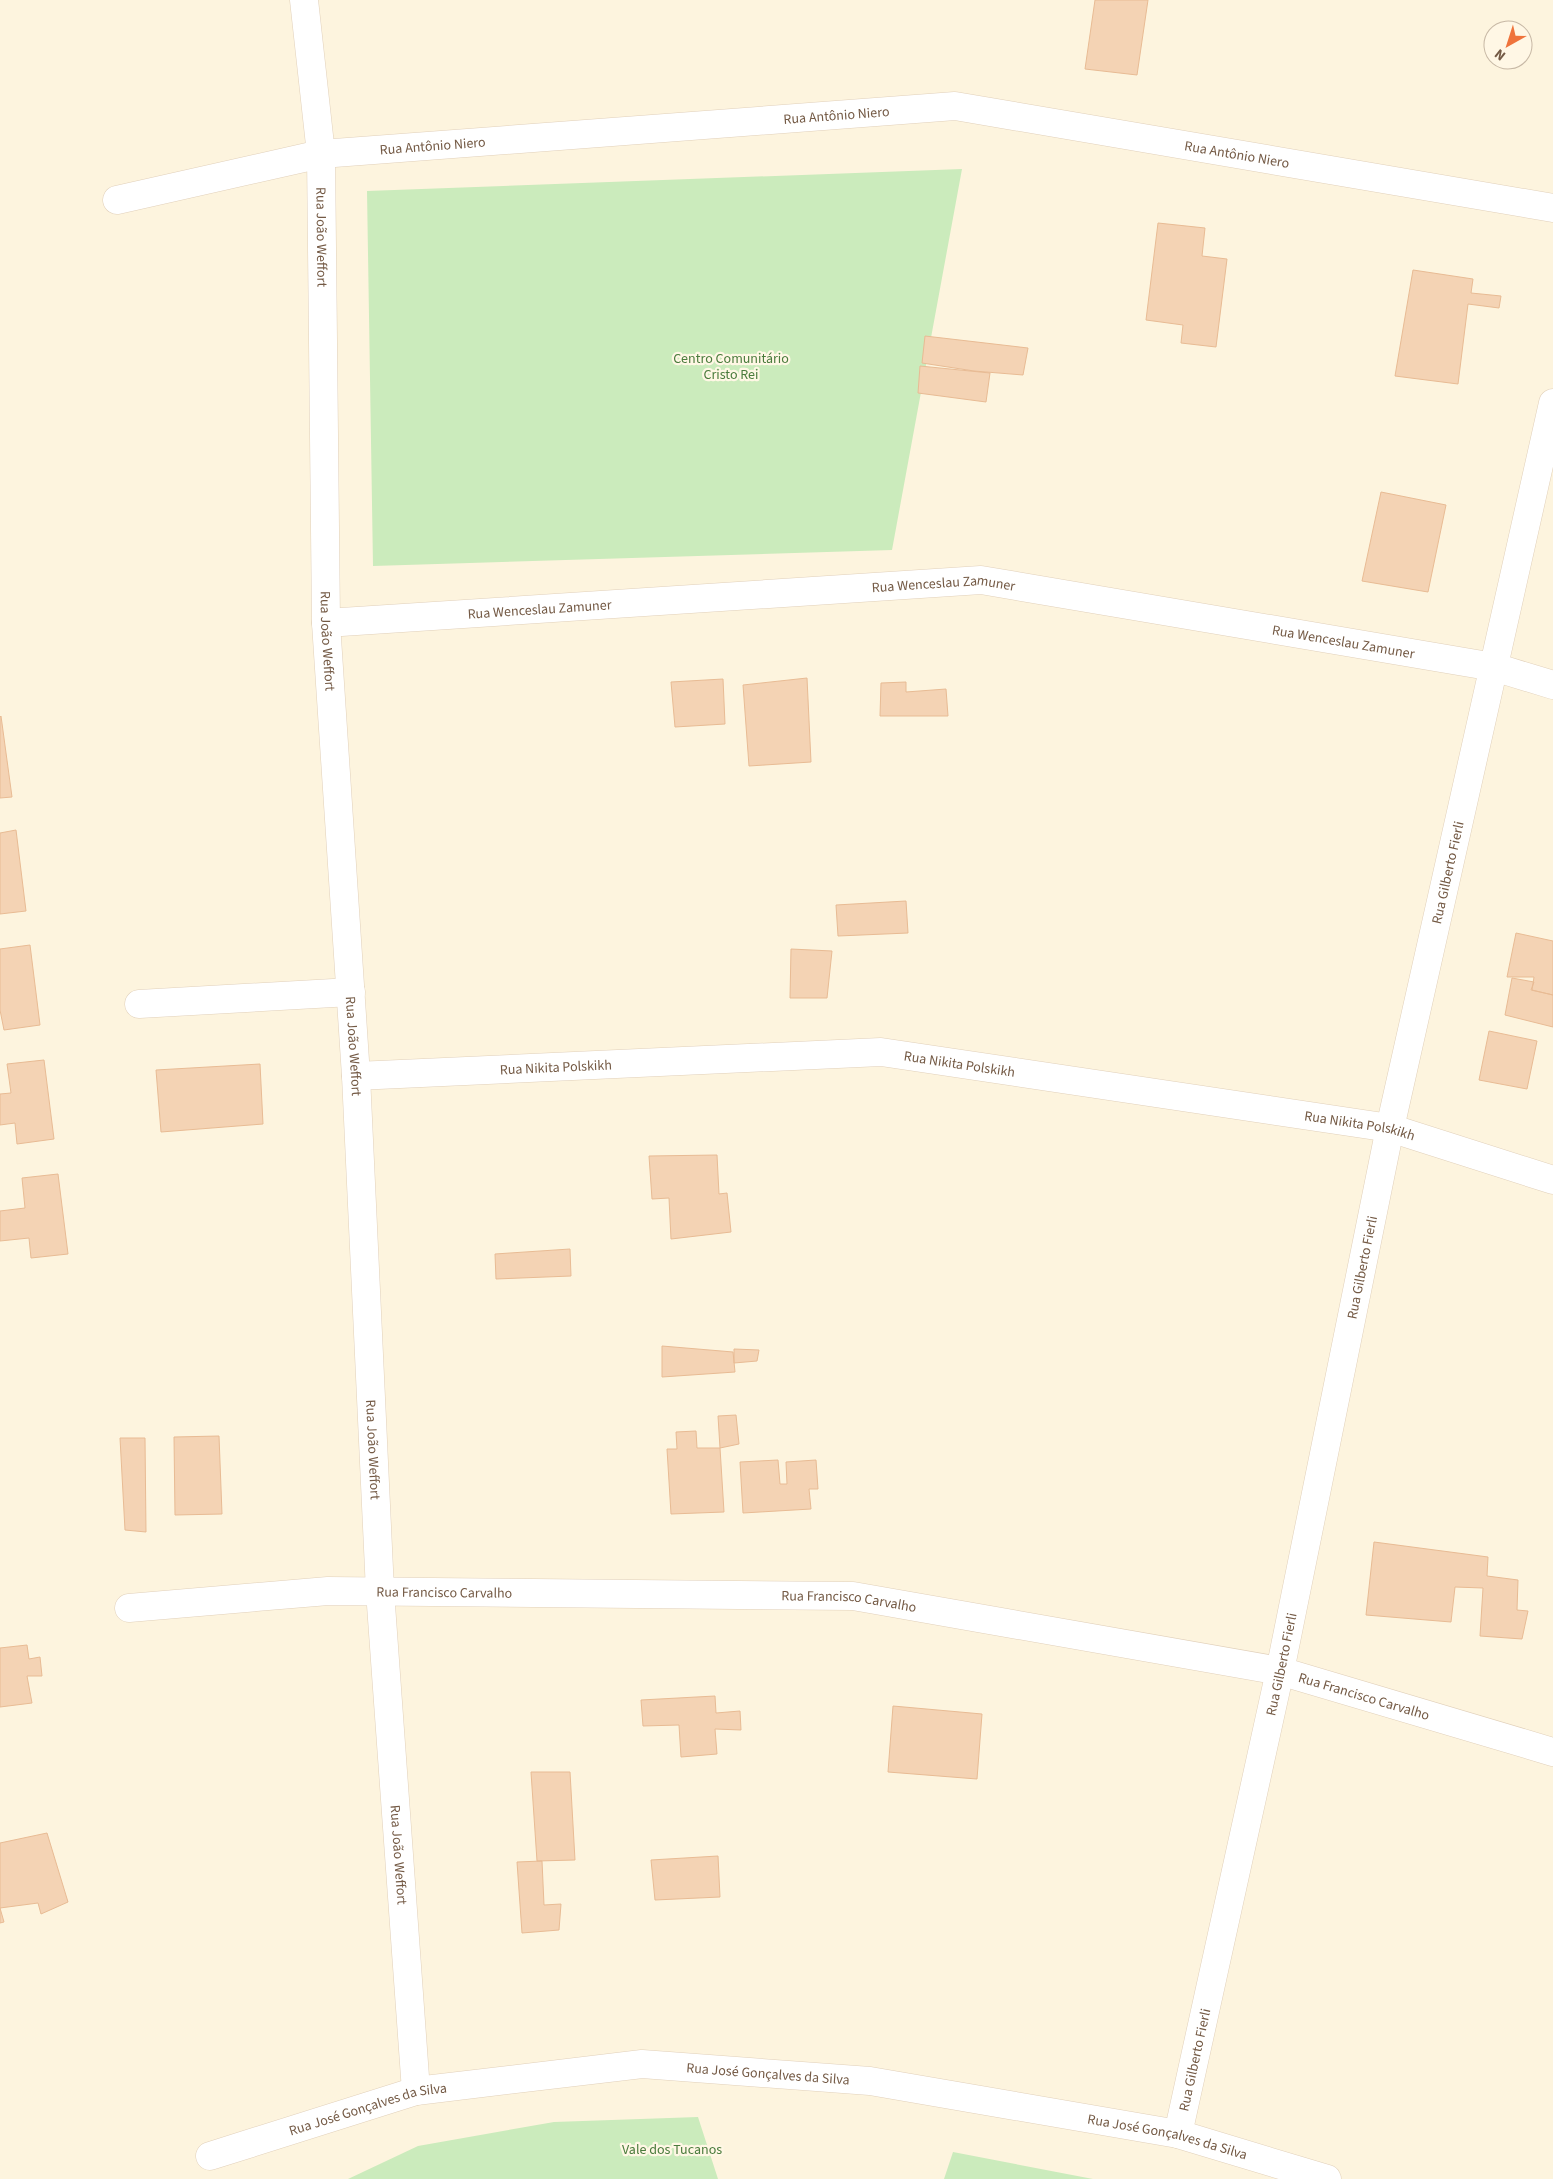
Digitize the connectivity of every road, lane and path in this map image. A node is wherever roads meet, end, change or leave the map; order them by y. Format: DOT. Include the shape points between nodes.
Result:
graph roads {
  1 [pos="304,0"];
  2 [pos="321,154"];
  3 [pos="117,200"];
  4 [pos="1553,208"];
  5 [pos="1553,403"];
  6 [pos="326,623"];
  7 [pos="1494,667"];
  8 [pos="1553,685"];
  9 [pos="351,992"];
  10 [pos="139,1004"];
  11 [pos="356,1076"];
  12 [pos="1390,1128"];
  13 [pos="1553,1180"];
  14 [pos="380,1591"];
  15 [pos="130,1608"];
  16 [pos="1280,1671"];
  17 [pos="1553,1752"];
  18 [pos="416,2091"];
  19 [pos="1178,2134"];
  20 [pos="210,2156"];
  21 [pos="1326,2179"];
  1 -- 2 [label="street, Rua João Weffort"];
  2 -- 3 [label="street, Rua Antônio Niero"];
  2 -- 4 [label="street, Rua Antônio Niero" via="955,106"];
  2 -- 6 [label="street, Rua João Weffort"];
  5 -- 7 [label="street, Rua Gilberto Fierli"];
  6 -- 7 [label="street, Rua Wenceslau Zamuner" via="981,580"];
  6 -- 9 [label="street, Rua João Weffort"];
  7 -- 8 [label="street, Rua Wenceslau Zamuner"];
  7 -- 12 [label="street, Rua Gilberto Fierli"];
  9 -- 10 [label="street"];
  9 -- 11 [label="street, Rua João Weffort"];
  11 -- 12 [label="street, Rua Nikita Polskikh" via="882,1052"];
  11 -- 14 [label="street, Rua João Weffort"];
  12 -- 13 [label="street, Rua Nikita Polskikh"];
  12 -- 16 [label="street, Rua Gilberto Fierli"];
  14 -- 15 [label="street, Rua Francisco Carvalho" via="328,1591"];
  14 -- 16 [label="street, Rua Francisco Carvalho" via="853,1596"];
  14 -- 18 [label="street, Rua João Weffort"];
  16 -- 17 [label="street, Rua Francisco Carvalho"];
  16 -- 19 [label="street, Rua Gilberto Fierli"];
  18 -- 19 [label="street, Rua José Gonçalves da Silva" via="642,2064 870,2080"];
  18 -- 20 [label="street, Rua José Gonçalves da Silva"];
  19 -- 21 [label="street, Rua José Gonçalves da Silva"];
}
